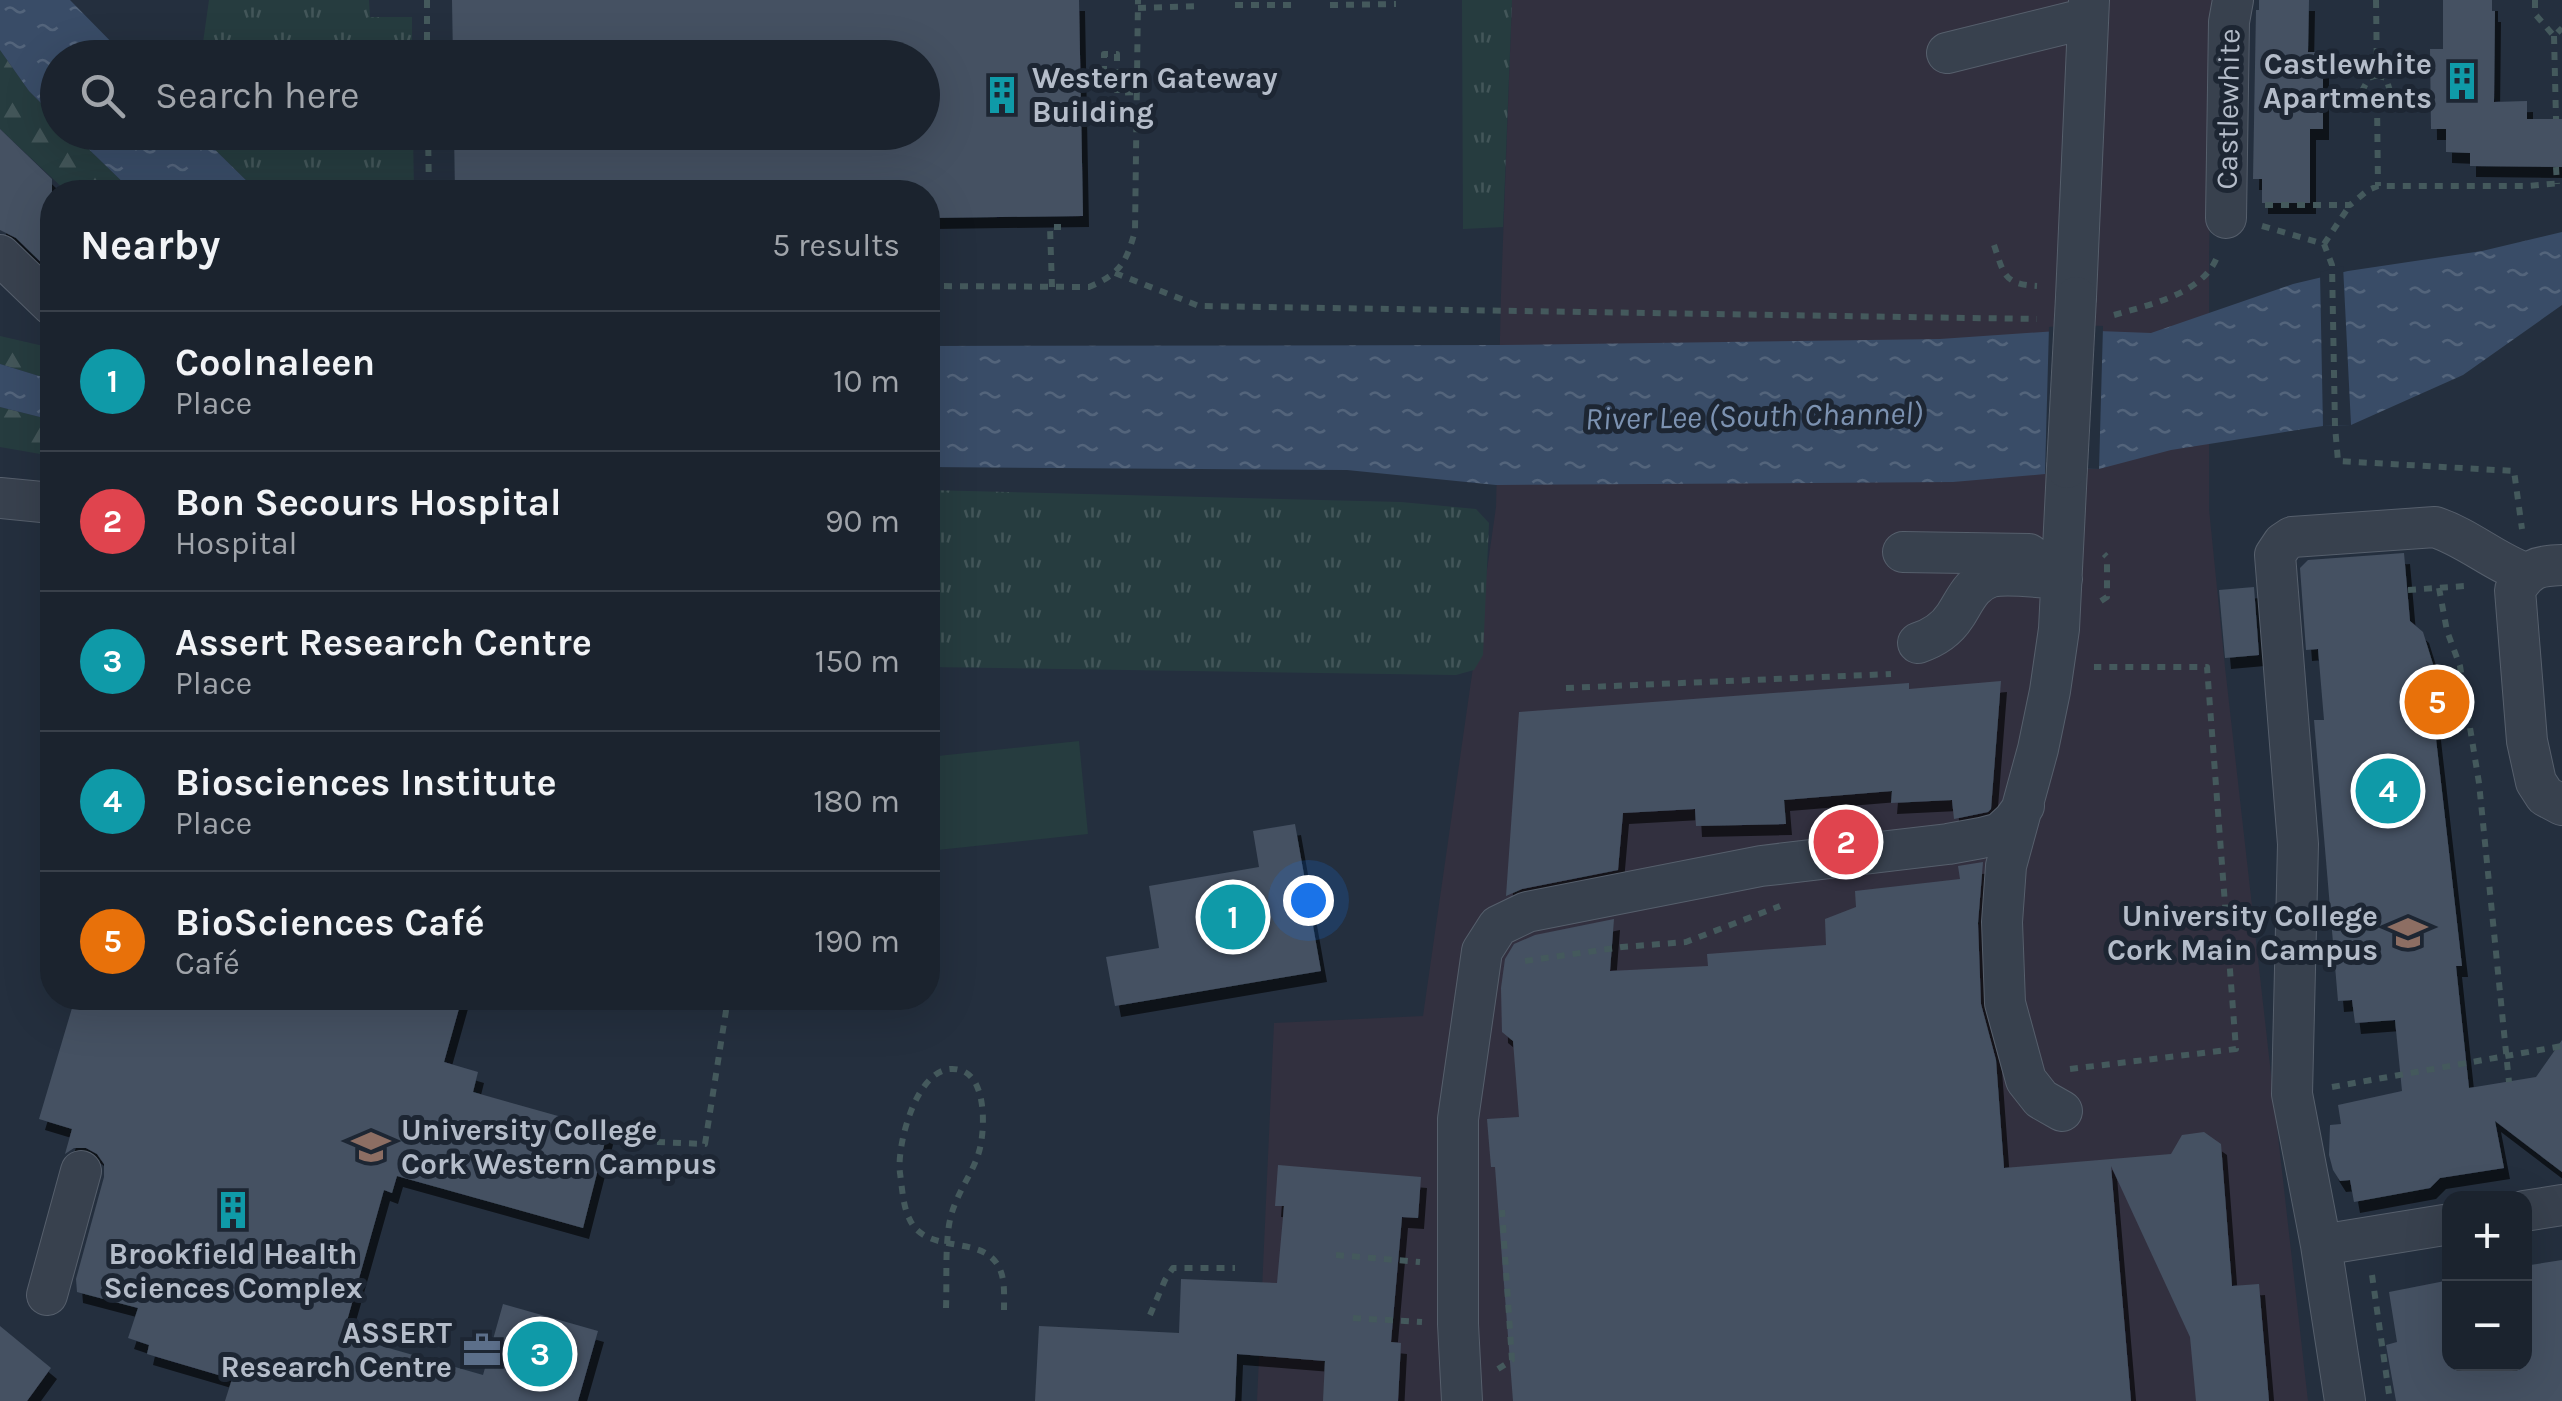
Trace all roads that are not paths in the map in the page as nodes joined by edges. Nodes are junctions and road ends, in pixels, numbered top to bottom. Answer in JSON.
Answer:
{"nodes":[{"id":1,"x":2233,"y":0,"type":"edge"},
{"id":2,"x":2089,"y":9,"type":"edge"},
{"id":3,"x":1947,"y":52,"type":"dead end"},
{"id":4,"x":2243,"y":212,"type":"road end"},
{"id":5,"x":0,"y":255,"type":"edge"},
{"id":6,"x":40,"y":293,"type":"edge"},
{"id":7,"x":0,"y":498,"type":"edge"},
{"id":8,"x":40,"y":502,"type":"edge"},
{"id":9,"x":2537,"y":559,"type":"edge"},
{"id":10,"x":2063,"y":567,"type":"junction"},
{"id":11,"x":1963,"y":599,"type":"junction"},
{"id":12,"x":1913,"y":658,"type":"road end"},
{"id":13,"x":2562,"y":805,"type":"edge"},
{"id":14,"x":2024,"y":806,"type":"junction"},
{"id":15,"x":2062,"y":1112,"type":"dead end"},
{"id":16,"x":81,"y":1171,"type":"dead end"},
{"id":17,"x":2562,"y":1205,"type":"edge"},
{"id":18,"x":2532,"y":1210,"type":"edge"},
{"id":19,"x":2442,"y":1225,"type":"edge"},
{"id":20,"x":2321,"y":1245,"type":"junction"},
{"id":21,"x":47,"y":1294,"type":"dead end"},
{"id":22,"x":1461,"y":1398,"type":"edge"},
{"id":23,"x":2345,"y":1401,"type":"edge"}],
"edges":[{"from":1,"to":4,"type":"street","name":"Castlewhite"},
{"from":2,"to":3,"type":"street"},
{"from":2,"to":10,"type":"street","bridge":true},
{"from":5,"to":6,"type":"street"},
{"from":7,"to":8,"type":"street"},
{"from":9,"to":13,"type":"street"},
{"from":9,"to":20,"type":"street"},
{"from":10,"to":11,"type":"street"},
{"from":10,"to":11,"type":"street"},
{"from":10,"to":14,"type":"street"},
{"from":11,"to":12,"type":"street"},
{"from":14,"to":15,"type":"street"},
{"from":14,"to":22,"type":"street"},
{"from":16,"to":21,"type":"street"},
{"from":17,"to":18,"type":"street"},
{"from":19,"to":20,"type":"street"},
{"from":20,"to":23,"type":"street"}]}
